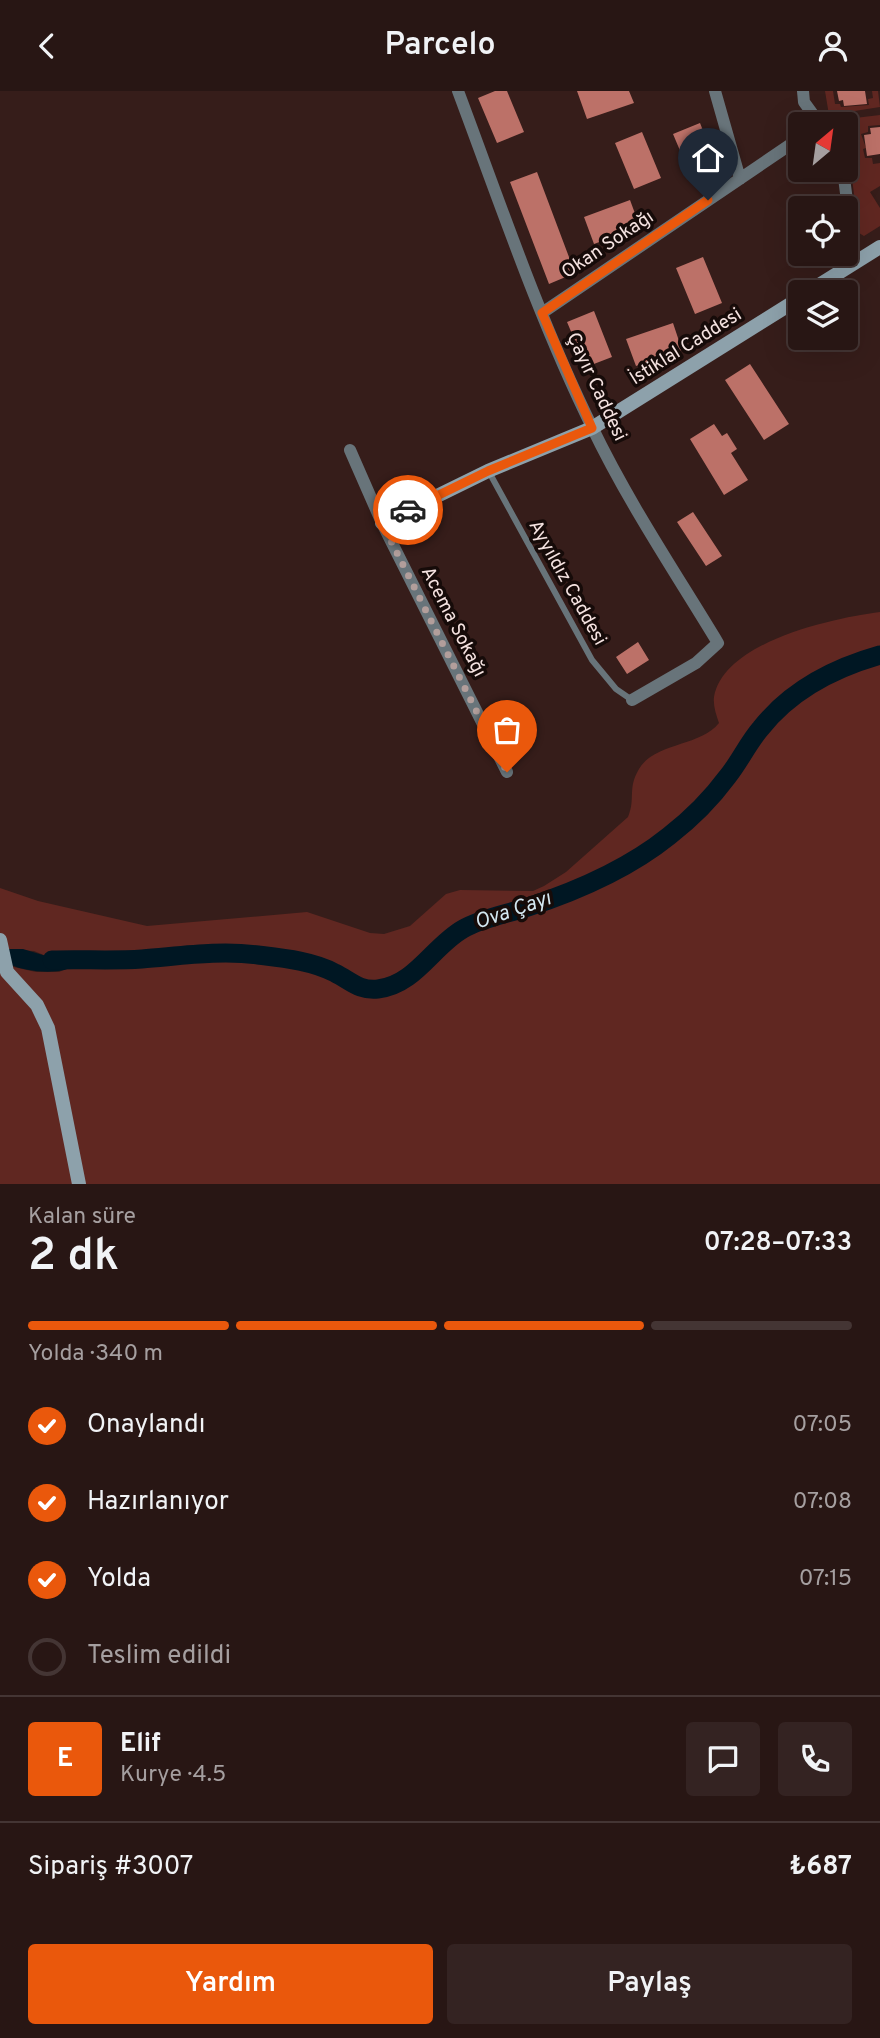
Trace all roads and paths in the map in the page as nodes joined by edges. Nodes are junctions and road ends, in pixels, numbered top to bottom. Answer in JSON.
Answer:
{"nodes":[{"id":1,"x":458,"y":91,"type":"edge"},
{"id":2,"x":715,"y":91,"type":"edge"},
{"id":3,"x":803,"y":91,"type":"edge"},
{"id":4,"x":811,"y":112,"type":"edge"},
{"id":5,"x":788,"y":146,"type":"edge"},
{"id":6,"x":740,"y":179,"type":"junction"},
{"id":7,"x":880,"y":247,"type":"edge"},
{"id":8,"x":858,"y":261,"type":"edge"},
{"id":9,"x":850,"y":266,"type":"edge"},
{"id":10,"x":827,"y":280,"type":"edge"},
{"id":11,"x":788,"y":306,"type":"edge"},
{"id":12,"x":542,"y":313,"type":"junction"},
{"id":13,"x":592,"y":428,"type":"junction"},
{"id":14,"x":350,"y":450,"type":"dead end"},
{"id":15,"x":488,"y":471,"type":"junction"},
{"id":16,"x":382,"y":523,"type":"junction"},
{"id":17,"x":632,"y":700,"type":"joint"},
{"id":18,"x":507,"y":772,"type":"dead end"},
{"id":19,"x":1,"y":941,"type":"edge"},
{"id":20,"x":79,"y":1184,"type":"edge"}],
"edges":[{"from":1,"to":12,"type":"street","name":"Çayır Caddesi"},
{"from":2,"to":6,"type":"street"},
{"from":3,"to":4,"type":"street"},
{"from":5,"to":6,"type":"street","name":"Okan Sokağı"},
{"from":6,"to":12,"type":"street","name":"Okan Sokağı"},
{"from":7,"to":8,"type":"street"},
{"from":9,"to":10,"type":"street"},
{"from":11,"to":13,"type":"street","name":"İstiklal Caddesi"},
{"from":12,"to":13,"type":"street","name":"Çayır Caddesi"},
{"from":13,"to":15,"type":"street","name":"İstiklal Caddesi"},
{"from":13,"to":17,"type":"street","name":"Çayır Caddesi"},
{"from":14,"to":16,"type":"street","name":"Acema Sokağı"},
{"from":15,"to":16,"type":"street","name":"İstiklal Caddesi"},
{"from":15,"to":17,"type":"lane","name":"Ayyıldız Caddesi"},
{"from":16,"to":18,"type":"street","name":"Acema Sokağı"},
{"from":19,"to":20,"type":"street"}]}
